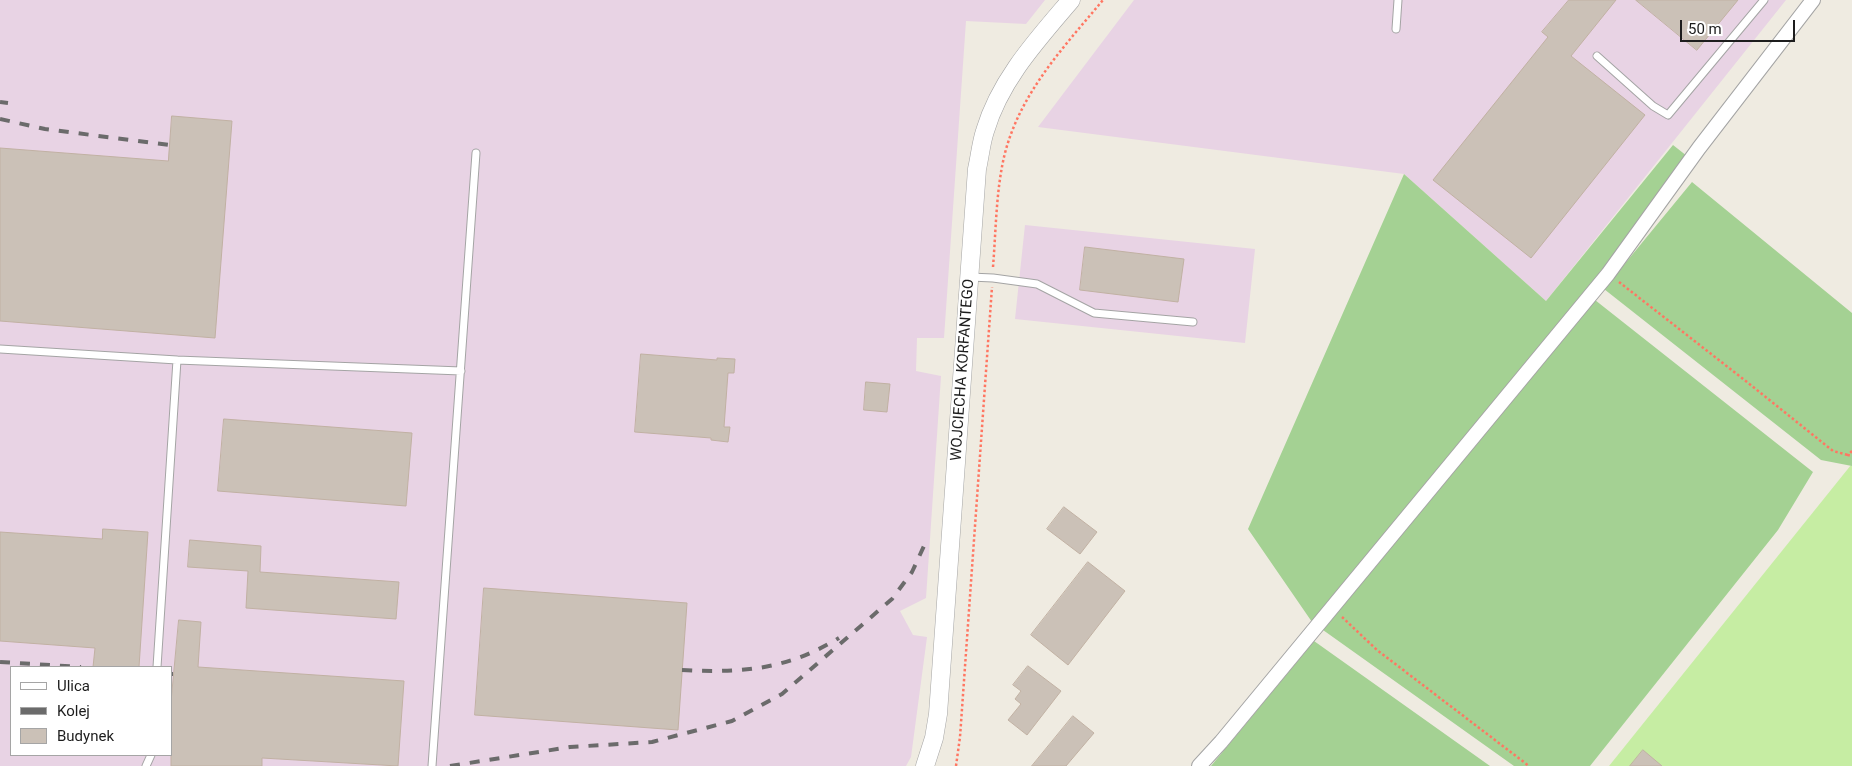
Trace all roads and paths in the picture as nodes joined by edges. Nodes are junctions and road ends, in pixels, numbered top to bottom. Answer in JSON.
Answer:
{"nodes":[{"id":1,"x":1071,"y":0,"type":"edge"},
{"id":2,"x":1103,"y":0,"type":"edge"},
{"id":3,"x":1398,"y":0,"type":"edge"},
{"id":4,"x":1764,"y":0,"type":"edge"},
{"id":5,"x":1813,"y":0,"type":"edge"},
{"id":6,"x":1396,"y":29,"type":"dead end"},
{"id":7,"x":1597,"y":56,"type":"dead end"},
{"id":8,"x":476,"y":153,"type":"dead end"},
{"id":9,"x":1608,"y":274,"type":"junction"},
{"id":10,"x":969,"y":277,"type":"junction"},
{"id":11,"x":992,"y":278,"type":"junction"},
{"id":12,"x":1193,"y":322,"type":"dead end"},
{"id":13,"x":0,"y":349,"type":"edge"},
{"id":14,"x":177,"y":360,"type":"junction"},
{"id":15,"x":461,"y":371,"type":"junction"},
{"id":16,"x":1852,"y":451,"type":"edge"},
{"id":17,"x":1850,"y":456,"type":"edge"},
{"id":18,"x":1332,"y":607,"type":"junction"},
{"id":19,"x":157,"y":666,"type":"edge"},
{"id":20,"x":432,"y":766,"type":"edge"},
{"id":21,"x":925,"y":766,"type":"edge"},
{"id":22,"x":956,"y":766,"type":"edge"},
{"id":23,"x":1199,"y":766,"type":"edge"},
{"id":24,"x":1529,"y":766,"type":"edge"}],
"edges":[{"from":1,"to":10,"type":"street","name":"WOJCIECHA KORFANTEGO"},
{"from":2,"to":11,"type":"path"},
{"from":3,"to":6,"type":"lane"},
{"from":4,"to":7,"type":"lane"},
{"from":5,"to":9,"type":"street"},
{"from":8,"to":15,"type":"lane"},
{"from":9,"to":17,"type":"path"},
{"from":9,"to":18,"type":"street"},
{"from":10,"to":11,"type":"lane"},
{"from":10,"to":21,"type":"street","name":"WOJCIECHA KORFANTEGO"},
{"from":11,"to":12,"type":"lane"},
{"from":11,"to":22,"type":"path"},
{"from":13,"to":14,"type":"lane"},
{"from":14,"to":15,"type":"lane"},
{"from":14,"to":19,"type":"lane"},
{"from":15,"to":20,"type":"lane"},
{"from":16,"to":17,"type":"path"},
{"from":18,"to":23,"type":"street"},
{"from":18,"to":24,"type":"path"}]}
